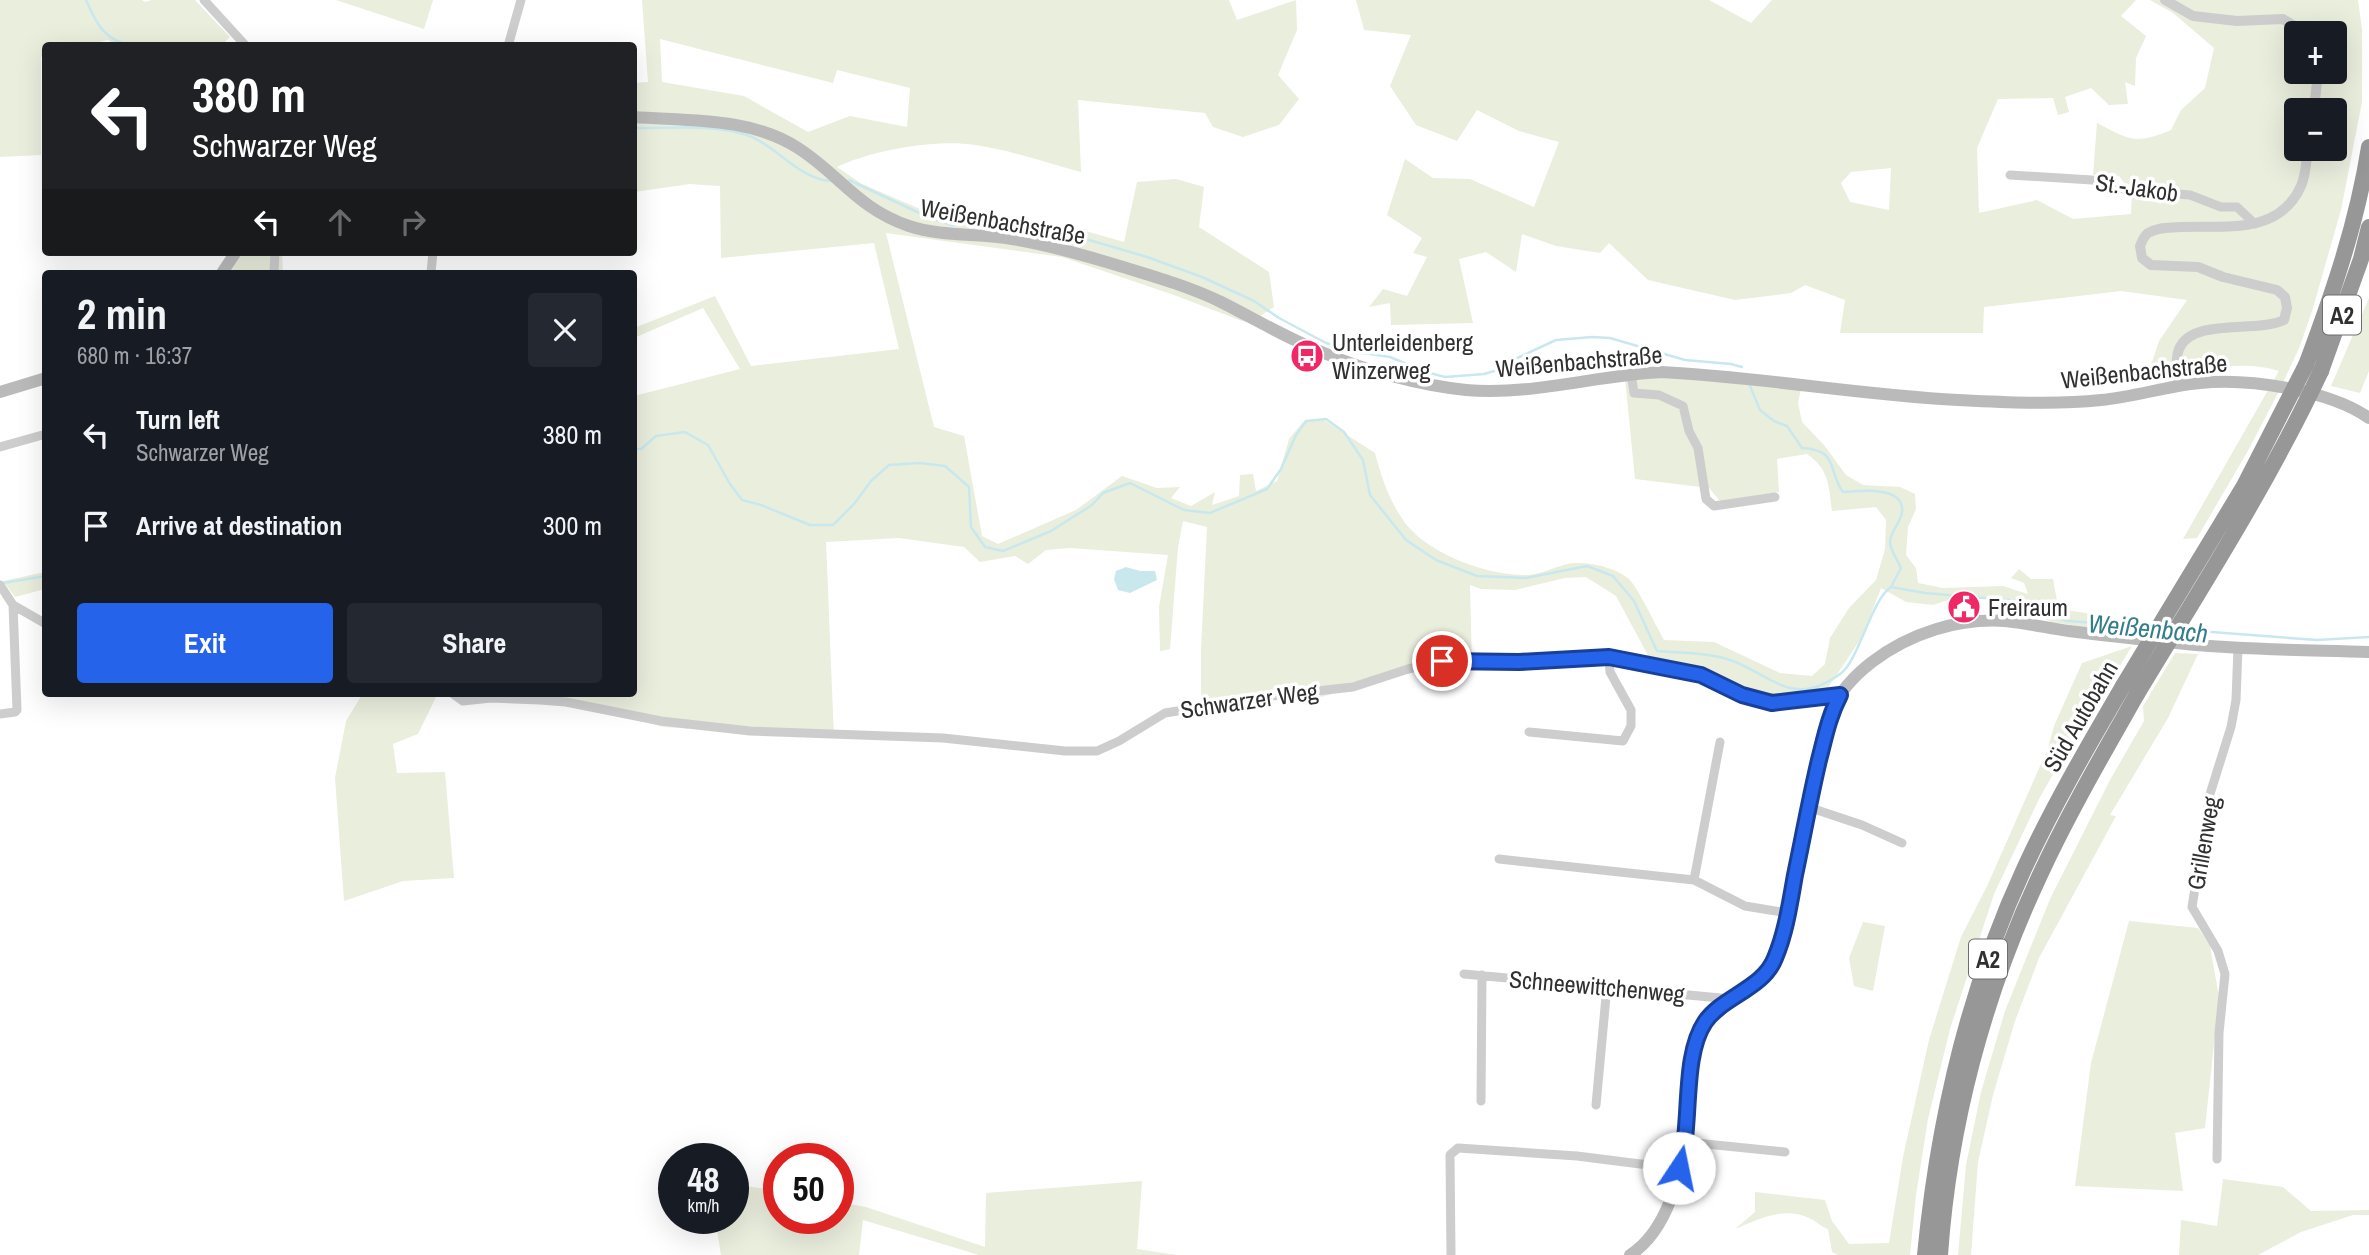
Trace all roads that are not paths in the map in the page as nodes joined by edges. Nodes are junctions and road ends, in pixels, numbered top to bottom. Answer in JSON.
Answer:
{"nodes":[{"id":1,"x":204,"y":0,"type":"edge"},
{"id":2,"x":521,"y":0,"type":"edge"},
{"id":3,"x":2165,"y":0,"type":"edge"},
{"id":4,"x":2286,"y":21,"type":"edge"},
{"id":5,"x":242,"y":42,"type":"edge"},
{"id":6,"x":509,"y":42,"type":"edge"},
{"id":7,"x":637,"y":117,"type":"edge"},
{"id":8,"x":2369,"y":147,"type":"edge"},
{"id":9,"x":2306,"y":161,"type":"edge"},
{"id":10,"x":2010,"y":175,"type":"dead end"},
{"id":11,"x":2255,"y":224,"type":"junction"},
{"id":12,"x":2369,"y":227,"type":"edge"},
{"id":13,"x":2365,"y":252,"type":"edge"},
{"id":14,"x":2313,"y":368,"type":"junction"},
{"id":15,"x":1631,"y":373,"type":"junction"},
{"id":16,"x":42,"y":379,"type":"edge"},
{"id":17,"x":2179,"y":386,"type":"junction"},
{"id":18,"x":1,"y":390,"type":"edge"},
{"id":19,"x":2369,"y":418,"type":"edge"},
{"id":20,"x":42,"y":435,"type":"edge"},
{"id":21,"x":0,"y":447,"type":"edge"},
{"id":22,"x":1775,"y":497,"type":"dead end"},
{"id":23,"x":3,"y":589,"type":"edge"},
{"id":24,"x":13,"y":605,"type":"junction"},
{"id":25,"x":42,"y":622,"type":"edge"},
{"id":26,"x":2238,"y":648,"type":"junction"},
{"id":27,"x":2369,"y":652,"type":"edge"},
{"id":28,"x":1609,"y":657,"type":"junction"},
{"id":29,"x":2130,"y":690,"type":"junction"},
{"id":30,"x":1840,"y":695,"type":"junction"},
{"id":31,"x":458,"y":697,"type":"edge"},
{"id":32,"x":0,"y":714,"type":"edge"},
{"id":33,"x":1529,"y":732,"type":"dead end"},
{"id":34,"x":1720,"y":742,"type":"dead end"},
{"id":35,"x":1808,"y":807,"type":"junction"},
{"id":36,"x":1902,"y":843,"type":"dead end"},
{"id":37,"x":1499,"y":859,"type":"dead end"},
{"id":38,"x":1694,"y":880,"type":"junction"},
{"id":39,"x":1788,"y":913,"type":"junction"},
{"id":40,"x":1464,"y":974,"type":"dead end"},
{"id":41,"x":1482,"y":975,"type":"junction"},
{"id":42,"x":1607,"y":986,"type":"junction"},
{"id":43,"x":1731,"y":999,"type":"junction"},
{"id":44,"x":1481,"y":1101,"type":"dead end"},
{"id":45,"x":1596,"y":1104,"type":"dead end"},
{"id":46,"x":1686,"y":1142,"type":"junction"},
{"id":47,"x":1785,"y":1152,"type":"dead end"},
{"id":48,"x":2217,"y":1158,"type":"dead end"},
{"id":49,"x":1679,"y":1168,"type":"junction"},
{"id":50,"x":1451,"y":1255,"type":"edge"},
{"id":51,"x":1630,"y":1255,"type":"edge"},
{"id":52,"x":1925,"y":1255,"type":"edge"},
{"id":53,"x":1940,"y":1255,"type":"edge"}],
"edges":[{"from":1,"to":5,"type":"street"},
{"from":2,"to":6,"type":"street"},
{"from":3,"to":4,"type":"street"},
{"from":7,"to":15,"type":"main road","name":"Weißenbachstraße"},
{"from":8,"to":14,"type":"highway","name":"Süd Autobahn","number":"A2"},
{"from":9,"to":11,"type":"street"},
{"from":10,"to":11,"type":"street","name":"St.-Jakob"},
{"from":11,"to":17,"type":"street"},
{"from":12,"to":13,"type":"highway","name":"Süd Autobahn","number":"A2"},
{"from":13,"to":14,"type":"highway","name":"Süd Autobahn","number":"A2"},
{"from":14,"to":29,"type":"highway","name":"Süd Autobahn","number":"A2","bridge":true},
{"from":15,"to":17,"type":"main road","name":"Weißenbachstraße"},
{"from":15,"to":22,"type":"street"},
{"from":16,"to":18,"type":"main road"},
{"from":17,"to":19,"type":"main road","name":"Weißenbachstraße"},
{"from":20,"to":21,"type":"street"},
{"from":23,"to":24,"type":"street"},
{"from":24,"to":25,"type":"street"},
{"from":24,"to":32,"type":"street"},
{"from":26,"to":27,"type":"main road"},
{"from":26,"to":30,"type":"main road"},
{"from":26,"to":48,"type":"street","name":"Grillenweg"},
{"from":28,"to":30,"type":"street","name":"Schwarzer Weg"},
{"from":28,"to":31,"type":"street","name":"Schwarzer Weg"},
{"from":28,"to":33,"type":"street"},
{"from":29,"to":52,"type":"highway","name":"Süd Autobahn","number":"A2"},
{"from":29,"to":53,"type":"highway","name":"Süd Autobahn","number":"A2"},
{"from":30,"to":35,"type":"main road"},
{"from":34,"to":38,"type":"street"},
{"from":35,"to":36,"type":"street"},
{"from":35,"to":39,"type":"main road"},
{"from":37,"to":38,"type":"street"},
{"from":38,"to":39,"type":"street"},
{"from":39,"to":43,"type":"main road"},
{"from":40,"to":41,"type":"street","name":"Schneewittchenweg"},
{"from":41,"to":42,"type":"street","name":"Schneewittchenweg"},
{"from":41,"to":44,"type":"street"},
{"from":42,"to":43,"type":"street","name":"Schneewittchenweg"},
{"from":42,"to":45,"type":"street"},
{"from":43,"to":46,"type":"main road"},
{"from":46,"to":47,"type":"street"},
{"from":46,"to":49,"type":"main road"},
{"from":49,"to":50,"type":"street"},
{"from":49,"to":51,"type":"main road"}]}
